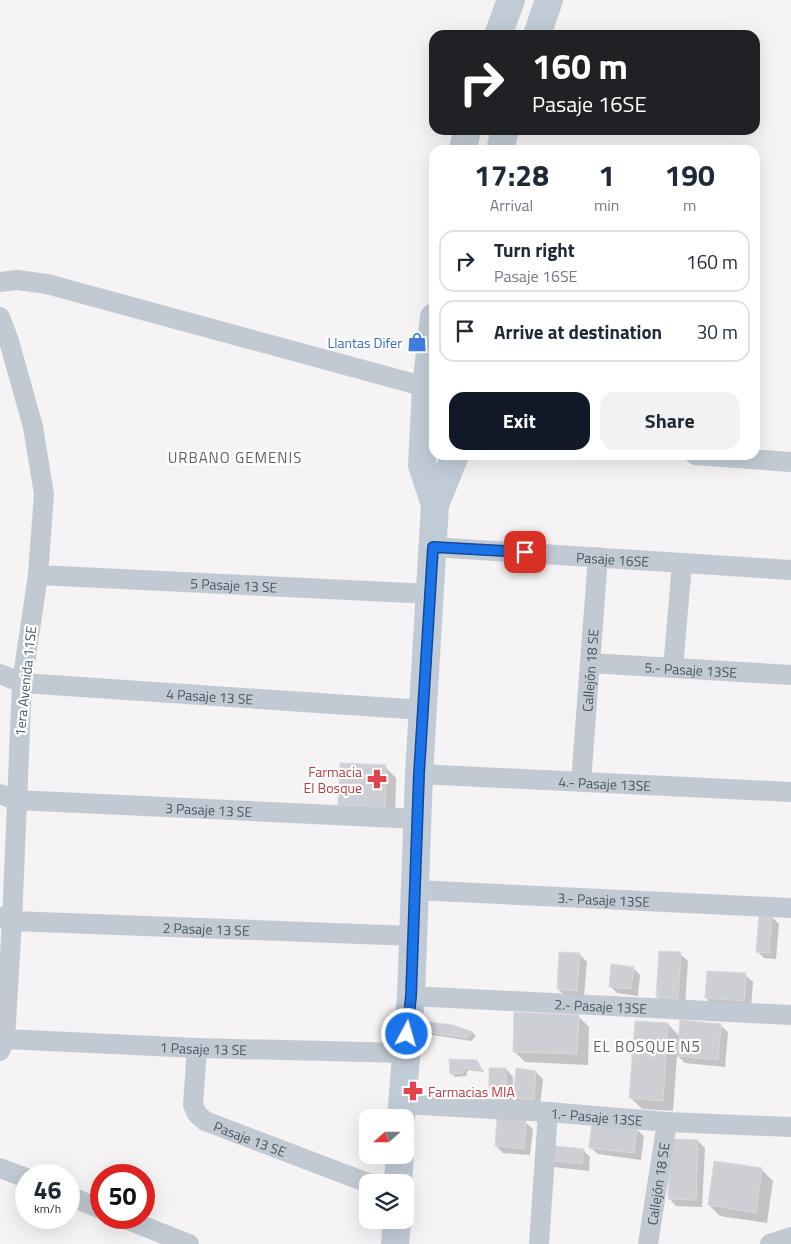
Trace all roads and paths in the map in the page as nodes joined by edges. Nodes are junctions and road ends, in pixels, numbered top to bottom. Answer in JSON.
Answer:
{"nodes":[{"id":1,"x":511,"y":0,"type":"edge"},
{"id":2,"x":549,"y":0,"type":"edge"},
{"id":3,"x":500,"y":30,"type":"edge"},
{"id":4,"x":539,"y":30,"type":"edge"},
{"id":5,"x":0,"y":282,"type":"edge"},
{"id":6,"x":0,"y":317,"type":"edge"},
{"id":7,"x":429,"y":361,"type":"edge"},
{"id":8,"x":426,"y":387,"type":"junction"},
{"id":9,"x":453,"y":460,"type":"edge"},
{"id":10,"x":760,"y":460,"type":"edge"},
{"id":11,"x":791,"y":462,"type":"edge"},
{"id":12,"x":435,"y":504,"type":"junction"},
{"id":13,"x":433,"y":547,"type":"junction"},
{"id":14,"x":598,"y":557,"type":"junction"},
{"id":15,"x":682,"y":564,"type":"junction"},
{"id":16,"x":791,"y":570,"type":"edge"},
{"id":17,"x":38,"y":575,"type":"junction"},
{"id":18,"x":431,"y":594,"type":"junction"},
{"id":19,"x":590,"y":663,"type":"junction"},
{"id":20,"x":673,"y":668,"type":"junction"},
{"id":21,"x":0,"y":674,"type":"edge"},
{"id":22,"x":791,"y":675,"type":"edge"},
{"id":23,"x":22,"y":683,"type":"junction"},
{"id":24,"x":423,"y":710,"type":"junction"},
{"id":25,"x":419,"y":774,"type":"junction"},
{"id":26,"x":580,"y":782,"type":"junction"},
{"id":27,"x":791,"y":792,"type":"edge"},
{"id":28,"x":8,"y":797,"type":"edge"},
{"id":29,"x":418,"y":819,"type":"junction"},
{"id":30,"x":415,"y":890,"type":"junction"},
{"id":31,"x":791,"y":908,"type":"edge"},
{"id":32,"x":6,"y":919,"type":"edge"},
{"id":33,"x":413,"y":936,"type":"junction"},
{"id":34,"x":411,"y":996,"type":"junction"},
{"id":35,"x":791,"y":1015,"type":"edge"},
{"id":36,"x":2,"y":1042,"type":"edge"},
{"id":37,"x":198,"y":1048,"type":"junction"},
{"id":38,"x":406,"y":1053,"type":"junction"},
{"id":39,"x":402,"y":1109,"type":"edge"},
{"id":40,"x":414,"y":1111,"type":"edge"},
{"id":41,"x":548,"y":1112,"type":"junction"},
{"id":42,"x":667,"y":1122,"type":"junction"},
{"id":43,"x":791,"y":1126,"type":"edge"},
{"id":44,"x":0,"y":1168,"type":"edge"},
{"id":45,"x":15,"y":1174,"type":"edge"},
{"id":46,"x":359,"y":1180,"type":"edge"},
{"id":47,"x":151,"y":1229,"type":"edge"},
{"id":48,"x":396,"y":1229,"type":"edge"},
{"id":49,"x":791,"y":1236,"type":"edge"},
{"id":50,"x":189,"y":1244,"type":"edge"},
{"id":51,"x":395,"y":1244,"type":"edge"},
{"id":52,"x":539,"y":1244,"type":"edge"},
{"id":53,"x":648,"y":1244,"type":"edge"},
{"id":54,"x":770,"y":1244,"type":"edge"},
{"id":55,"x":790,"y":1244,"type":"edge"}],
"edges":[{"from":1,"to":3,"type":"main road"},
{"from":2,"to":4,"type":"main road"},
{"from":5,"to":8,"type":"street"},
{"from":6,"to":17,"type":"street","name":"1era Avenida 11SE"},
{"from":7,"to":8,"type":"main road"},
{"from":8,"to":12,"type":"main road"},
{"from":9,"to":12,"type":"main road"},
{"from":10,"to":11,"type":"street"},
{"from":12,"to":13,"type":"main road"},
{"from":13,"to":14,"type":"street","name":"Pasaje 16SE"},
{"from":13,"to":18,"type":"main road"},
{"from":14,"to":15,"type":"street","name":"Pasaje 16SE"},
{"from":14,"to":19,"type":"street","name":"Callejón 18 SE"},
{"from":15,"to":16,"type":"street","name":"Pasaje 16SE"},
{"from":15,"to":20,"type":"street"},
{"from":17,"to":18,"type":"street","name":"5 Pasaje 13 SE"},
{"from":17,"to":23,"type":"street","name":"1era Avenida 11SE"},
{"from":18,"to":24,"type":"main road"},
{"from":19,"to":20,"type":"street","name":"5.- Pasaje 13SE"},
{"from":19,"to":26,"type":"street","name":"Callejón 18 SE"},
{"from":20,"to":22,"type":"street","name":"5.- Pasaje 13SE"},
{"from":21,"to":23,"type":"street","name":"4 Pasaje 13 SE"},
{"from":23,"to":24,"type":"street","name":"4 Pasaje 13 SE"},
{"from":23,"to":28,"type":"street","name":"1era Avenida 11SE"},
{"from":24,"to":25,"type":"main road"},
{"from":25,"to":26,"type":"street","name":"4.- Pasaje 13SE"},
{"from":25,"to":29,"type":"main road"},
{"from":26,"to":27,"type":"street","name":"4.- Pasaje 13SE"},
{"from":28,"to":29,"type":"street","name":"3 Pasaje 13 SE"},
{"from":28,"to":32,"type":"street","name":"1era Avenida 11SE"},
{"from":29,"to":30,"type":"main road"},
{"from":30,"to":31,"type":"street","name":"3.- Pasaje 13SE"},
{"from":30,"to":33,"type":"main road"},
{"from":32,"to":33,"type":"street","name":"2 Pasaje 13 SE"},
{"from":32,"to":36,"type":"street","name":"1era Avenida 11SE"},
{"from":33,"to":34,"type":"main road"},
{"from":34,"to":35,"type":"street","name":"2.- Pasaje 13SE"},
{"from":34,"to":38,"type":"main road"},
{"from":36,"to":37,"type":"street","name":"1 Pasaje 13 SE"},
{"from":37,"to":38,"type":"street","name":"1 Pasaje 13 SE"},
{"from":37,"to":46,"type":"street","name":"Pasaje 13 SE"},
{"from":38,"to":39,"type":"main road"},
{"from":40,"to":41,"type":"street","name":"1.- Pasaje 13SE"},
{"from":41,"to":42,"type":"street","name":"1.- Pasaje 13SE"},
{"from":41,"to":52,"type":"street"},
{"from":42,"to":43,"type":"street","name":"1.- Pasaje 13SE"},
{"from":42,"to":53,"type":"street","name":"Callejón 18 SE"},
{"from":44,"to":45,"type":"street"},
{"from":47,"to":50,"type":"street"},
{"from":48,"to":51,"type":"main road"},
{"from":49,"to":54,"type":"street"},
{"from":49,"to":55,"type":"street"}]}
